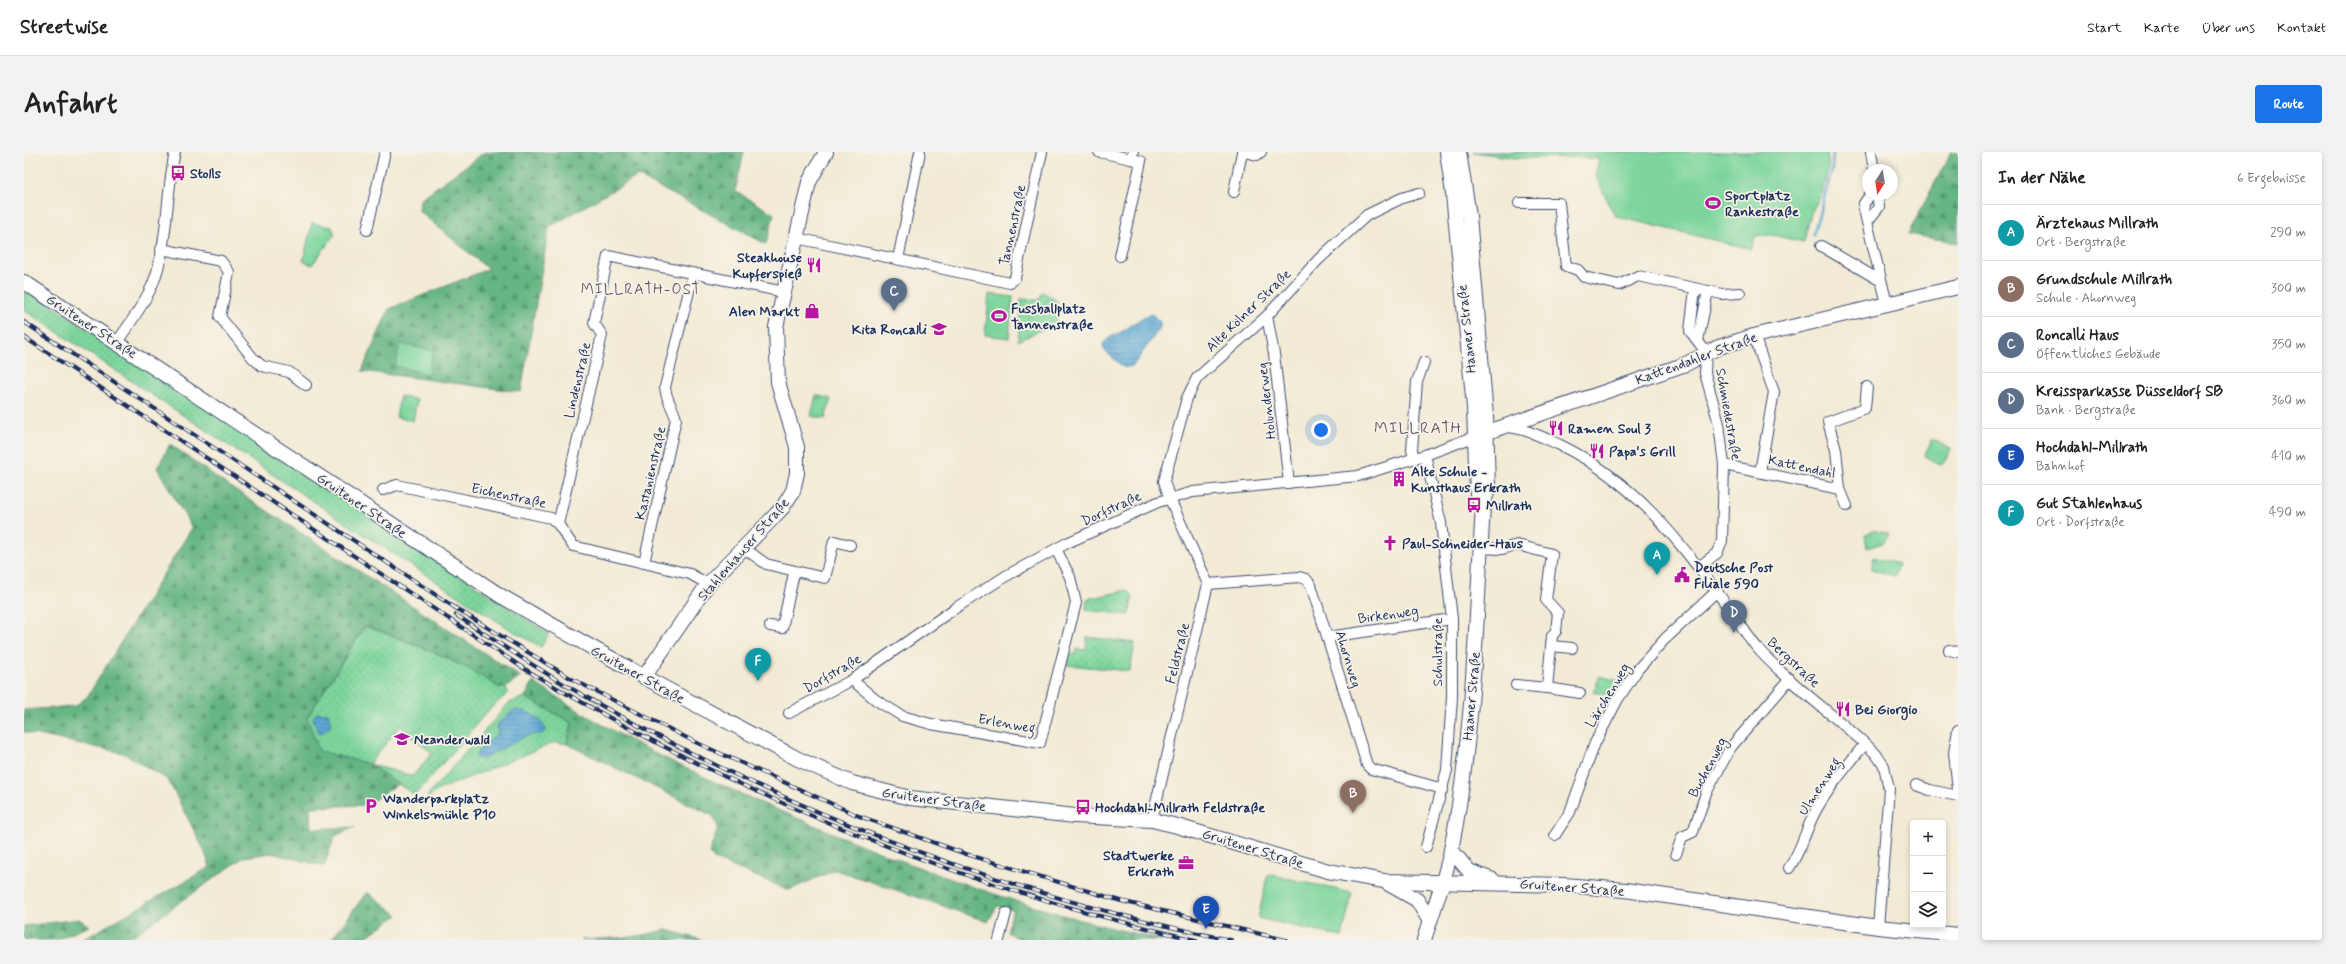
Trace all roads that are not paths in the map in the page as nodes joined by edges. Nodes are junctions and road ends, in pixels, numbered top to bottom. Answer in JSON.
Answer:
{"nodes":[{"id":1,"x":175,"y":152,"type":"edge"},
{"id":2,"x":385,"y":152,"type":"edge"},
{"id":3,"x":826,"y":152,"type":"edge"},
{"id":4,"x":920,"y":152,"type":"edge"},
{"id":5,"x":1042,"y":152,"type":"edge"},
{"id":6,"x":1099,"y":152,"type":"edge"},
{"id":7,"x":1243,"y":152,"type":"edge"},
{"id":8,"x":1261,"y":152,"type":"edge"},
{"id":9,"x":1446,"y":152,"type":"edge"},
{"id":10,"x":1459,"y":152,"type":"edge"},
{"id":11,"x":1871,"y":152,"type":"edge"},
{"id":12,"x":1132,"y":156,"type":"edge"},
{"id":13,"x":1873,"y":164,"type":"edge"},
{"id":14,"x":1234,"y":192,"type":"dead end"},
{"id":15,"x":1419,"y":193,"type":"dead end"},
{"id":16,"x":1878,"y":200,"type":"edge"},
{"id":17,"x":1519,"y":203,"type":"dead end"},
{"id":18,"x":367,"y":230,"type":"dead end"},
{"id":19,"x":796,"y":238,"type":"junction"},
{"id":20,"x":1821,"y":246,"type":"dead end"},
{"id":21,"x":161,"y":249,"type":"junction"},
{"id":22,"x":1120,"y":256,"type":"dead end"},
{"id":23,"x":898,"y":259,"type":"junction"},
{"id":24,"x":693,"y":275,"type":"junction"},
{"id":25,"x":1881,"y":281,"type":"junction"},
{"id":26,"x":24,"y":282,"type":"edge"},
{"id":27,"x":1958,"y":287,"type":"edge"},
{"id":28,"x":1695,"y":289,"type":"junction"},
{"id":29,"x":1708,"y":291,"type":"junction"},
{"id":30,"x":784,"y":292,"type":"junction"},
{"id":31,"x":1740,"y":293,"type":"dead end"},
{"id":32,"x":1887,"y":304,"type":"junction"},
{"id":33,"x":1267,"y":316,"type":"junction"},
{"id":34,"x":1754,"y":336,"type":"junction"},
{"id":35,"x":117,"y":342,"type":"junction"},
{"id":36,"x":1702,"y":346,"type":"junction"},
{"id":37,"x":1424,"y":362,"type":"dead end"},
{"id":38,"x":306,"y":384,"type":"dead end"},
{"id":39,"x":1867,"y":387,"type":"dead end"},
{"id":40,"x":1530,"y":416,"type":"junction"},
{"id":41,"x":1498,"y":427,"type":"junction"},
{"id":42,"x":1479,"y":435,"type":"junction"},
{"id":43,"x":1537,"y":435,"type":"junction"},
{"id":44,"x":1425,"y":456,"type":"junction"},
{"id":45,"x":1414,"y":459,"type":"junction"},
{"id":46,"x":1724,"y":465,"type":"junction"},
{"id":47,"x":1760,"y":472,"type":"junction"},
{"id":48,"x":1289,"y":483,"type":"junction"},
{"id":49,"x":1840,"y":489,"type":"junction"},
{"id":50,"x":383,"y":490,"type":"dead end"},
{"id":51,"x":1169,"y":498,"type":"junction"},
{"id":52,"x":1847,"y":506,"type":"dead end"},
{"id":53,"x":558,"y":524,"type":"junction"},
{"id":54,"x":850,"y":545,"type":"dead end"},
{"id":55,"x":744,"y":548,"type":"junction"},
{"id":56,"x":1480,"y":548,"type":"junction"},
{"id":57,"x":1056,"y":549,"type":"junction"},
{"id":58,"x":644,"y":563,"type":"junction"},
{"id":59,"x":1700,"y":567,"type":"junction"},
{"id":60,"x":794,"y":573,"type":"junction"},
{"id":61,"x":708,"y":584,"type":"junction"},
{"id":62,"x":1208,"y":584,"type":"junction"},
{"id":63,"x":1717,"y":591,"type":"junction"},
{"id":64,"x":1452,"y":619,"type":"junction"},
{"id":65,"x":770,"y":626,"type":"dead end"},
{"id":66,"x":1328,"y":637,"type":"junction"},
{"id":67,"x":1551,"y":646,"type":"junction"},
{"id":68,"x":1572,"y":648,"type":"dead end"},
{"id":69,"x":644,"y":677,"type":"junction"},
{"id":70,"x":1790,"y":679,"type":"junction"},
{"id":71,"x":852,"y":680,"type":"junction"},
{"id":72,"x":1516,"y":684,"type":"dead end"},
{"id":73,"x":1547,"y":688,"type":"junction"},
{"id":74,"x":1580,"y":693,"type":"dead end"},
{"id":75,"x":789,"y":713,"type":"dead end"},
{"id":76,"x":1958,"y":730,"type":"edge"},
{"id":77,"x":1865,"y":744,"type":"junction"},
{"id":78,"x":1916,"y":785,"type":"dead end"},
{"id":79,"x":1443,"y":789,"type":"junction"},
{"id":80,"x":1958,"y":790,"type":"edge"},
{"id":81,"x":1958,"y":796,"type":"edge"},
{"id":82,"x":1152,"y":820,"type":"junction"},
{"id":83,"x":1555,"y":836,"type":"dead end"},
{"id":84,"x":1426,"y":847,"type":"dead end"},
{"id":85,"x":1451,"y":850,"type":"junction"},
{"id":86,"x":1676,"y":854,"type":"dead end"},
{"id":87,"x":1790,"y":868,"type":"dead end"},
{"id":88,"x":1384,"y":881,"type":"junction"},
{"id":89,"x":1499,"y":883,"type":"junction"},
{"id":90,"x":1441,"y":884,"type":"junction"},
{"id":91,"x":1006,"y":913,"type":"dead end"},
{"id":92,"x":1430,"y":921,"type":"junction"},
{"id":93,"x":1878,"y":927,"type":"junction"},
{"id":94,"x":1958,"y":935,"type":"edge"},
{"id":95,"x":999,"y":940,"type":"edge"},
{"id":96,"x":1424,"y":940,"type":"edge"}],
"edges":[{"from":1,"to":21,"type":"street"},
{"from":2,"to":18,"type":"street"},
{"from":3,"to":19,"type":"main road","name":"Stahlenhauser Straße"},
{"from":4,"to":23,"type":"street"},
{"from":5,"to":23,"type":"street","name":"Tannenstraße"},
{"from":6,"to":12,"type":"street"},
{"from":7,"to":8,"type":"street"},
{"from":7,"to":14,"type":"street"},
{"from":9,"to":42,"type":"main road","name":"Haaner Straße"},
{"from":10,"to":42,"type":"main road","name":"Haaner Straße"},
{"from":11,"to":13,"type":"street"},
{"from":12,"to":22,"type":"street"},
{"from":15,"to":33,"type":"street","name":"Alte Kölner Straße"},
{"from":16,"to":25,"type":"street"},
{"from":17,"to":28,"type":"street"},
{"from":19,"to":23,"type":"street","name":"Tannenstraße"},
{"from":19,"to":30,"type":"main road","name":"Stahlenhauser Straße"},
{"from":20,"to":25,"type":"street"},
{"from":21,"to":35,"type":"street"},
{"from":21,"to":38,"type":"street"},
{"from":24,"to":30,"type":"street","name":"Lindenstraße"},
{"from":24,"to":53,"type":"street","name":"Lindenstraße"},
{"from":24,"to":58,"type":"street","name":"Kastanienstraße"},
{"from":25,"to":32,"type":"street"},
{"from":26,"to":35,"type":"main road","name":"Gruitener Straße"},
{"from":27,"to":32,"type":"main road","name":"Kattendahler Straße"},
{"from":28,"to":29,"type":"street"},
{"from":28,"to":36,"type":"street"},
{"from":29,"to":31,"type":"street"},
{"from":29,"to":36,"type":"street","name":"Schmiedestraße"},
{"from":30,"to":55,"type":"main road","name":"Stahlenhauser Straße"},
{"from":32,"to":34,"type":"main road","name":"Kattendahler Straße"},
{"from":33,"to":48,"type":"street","name":"Holunderweg"},
{"from":33,"to":51,"type":"street","name":"Alte Kölner Straße"},
{"from":34,"to":36,"type":"main road","name":"Kattendahler Straße"},
{"from":34,"to":47,"type":"street"},
{"from":35,"to":69,"type":"main road","name":"Gruitener Straße"},
{"from":36,"to":40,"type":"main road","name":"Kattendahler Straße"},
{"from":36,"to":46,"type":"street","name":"Schmiedestraße"},
{"from":37,"to":45,"type":"street"},
{"from":39,"to":49,"type":"street","name":"Kattendahl"},
{"from":40,"to":41,"type":"main road","name":"Kattendahler Straße"},
{"from":40,"to":43,"type":"street"},
{"from":41,"to":42,"type":"main road","name":"Kattendahler Straße"},
{"from":41,"to":43,"type":"street","name":"Bergstraße"},
{"from":42,"to":44,"type":"street","name":"Dorfstraße"},
{"from":42,"to":56,"type":"main road","name":"Haaner Straße"},
{"from":43,"to":59,"type":"street","name":"Bergstraße"},
{"from":44,"to":45,"type":"street","name":"Dorfstraße"},
{"from":44,"to":64,"type":"street","name":"Schulstraße"},
{"from":45,"to":48,"type":"street","name":"Dorfstraße"},
{"from":46,"to":47,"type":"street","name":"Kattendahl"},
{"from":46,"to":59,"type":"street","name":"Schmiedestraße"},
{"from":47,"to":49,"type":"street","name":"Kattendahl"},
{"from":48,"to":51,"type":"street","name":"Dorfstraße"},
{"from":49,"to":52,"type":"street"},
{"from":50,"to":53,"type":"street","name":"Eichenstraße"},
{"from":51,"to":57,"type":"street","name":"Dorfstraße"},
{"from":51,"to":62,"type":"street"},
{"from":53,"to":58,"type":"street","name":"Eichenstraße"},
{"from":54,"to":60,"type":"street"},
{"from":55,"to":60,"type":"street"},
{"from":55,"to":61,"type":"main road","name":"Stahlenhauser Straße"},
{"from":56,"to":67,"type":"street"},
{"from":56,"to":85,"type":"main road","name":"Haaner Straße"},
{"from":57,"to":71,"type":"street","name":"Dorfstraße"},
{"from":57,"to":71,"type":"street","name":"Erlenweg"},
{"from":58,"to":61,"type":"street","name":"Eichenstraße"},
{"from":59,"to":63,"type":"street","name":"Bergstraße"},
{"from":60,"to":65,"type":"street"},
{"from":61,"to":69,"type":"main road","name":"Stahlenhauser Straße"},
{"from":62,"to":66,"type":"street","name":"Ahornweg"},
{"from":62,"to":82,"type":"street","name":"Feldstraße"},
{"from":63,"to":70,"type":"street","name":"Bergstraße"},
{"from":63,"to":83,"type":"street","name":"Lärchenweg"},
{"from":64,"to":66,"type":"street","name":"Birkenweg"},
{"from":64,"to":79,"type":"street","name":"Schulstraße"},
{"from":66,"to":79,"type":"street","name":"Ahornweg"},
{"from":67,"to":68,"type":"street"},
{"from":67,"to":73,"type":"street"},
{"from":69,"to":82,"type":"main road","name":"Gruitener Straße"},
{"from":70,"to":77,"type":"street","name":"Bergstraße"},
{"from":70,"to":86,"type":"street","name":"Buchenweg"},
{"from":71,"to":75,"type":"street","name":"Dorfstraße"},
{"from":72,"to":73,"type":"street"},
{"from":73,"to":74,"type":"street"},
{"from":76,"to":80,"type":"street"},
{"from":77,"to":87,"type":"street","name":"Ulmenweg"},
{"from":77,"to":93,"type":"street","name":"Bergstraße"},
{"from":78,"to":81,"type":"street"},
{"from":79,"to":84,"type":"street","name":"Schulstraße"},
{"from":82,"to":88,"type":"main road","name":"Gruitener Straße"},
{"from":85,"to":89,"type":"main road"},
{"from":85,"to":90,"type":"main road","name":"Haaner Straße"},
{"from":88,"to":90,"type":"main road","name":"Gruitener Straße"},
{"from":88,"to":92,"type":"main road"},
{"from":89,"to":90,"type":"main road","name":"Gruitener Straße"},
{"from":89,"to":93,"type":"main road","name":"Gruitener Straße"},
{"from":90,"to":92,"type":"main road","name":"Haaner Straße"},
{"from":91,"to":95,"type":"street"},
{"from":92,"to":96,"type":"main road","name":"Haaner Straße"},
{"from":93,"to":94,"type":"main road","name":"Gruitener Straße"}]}
